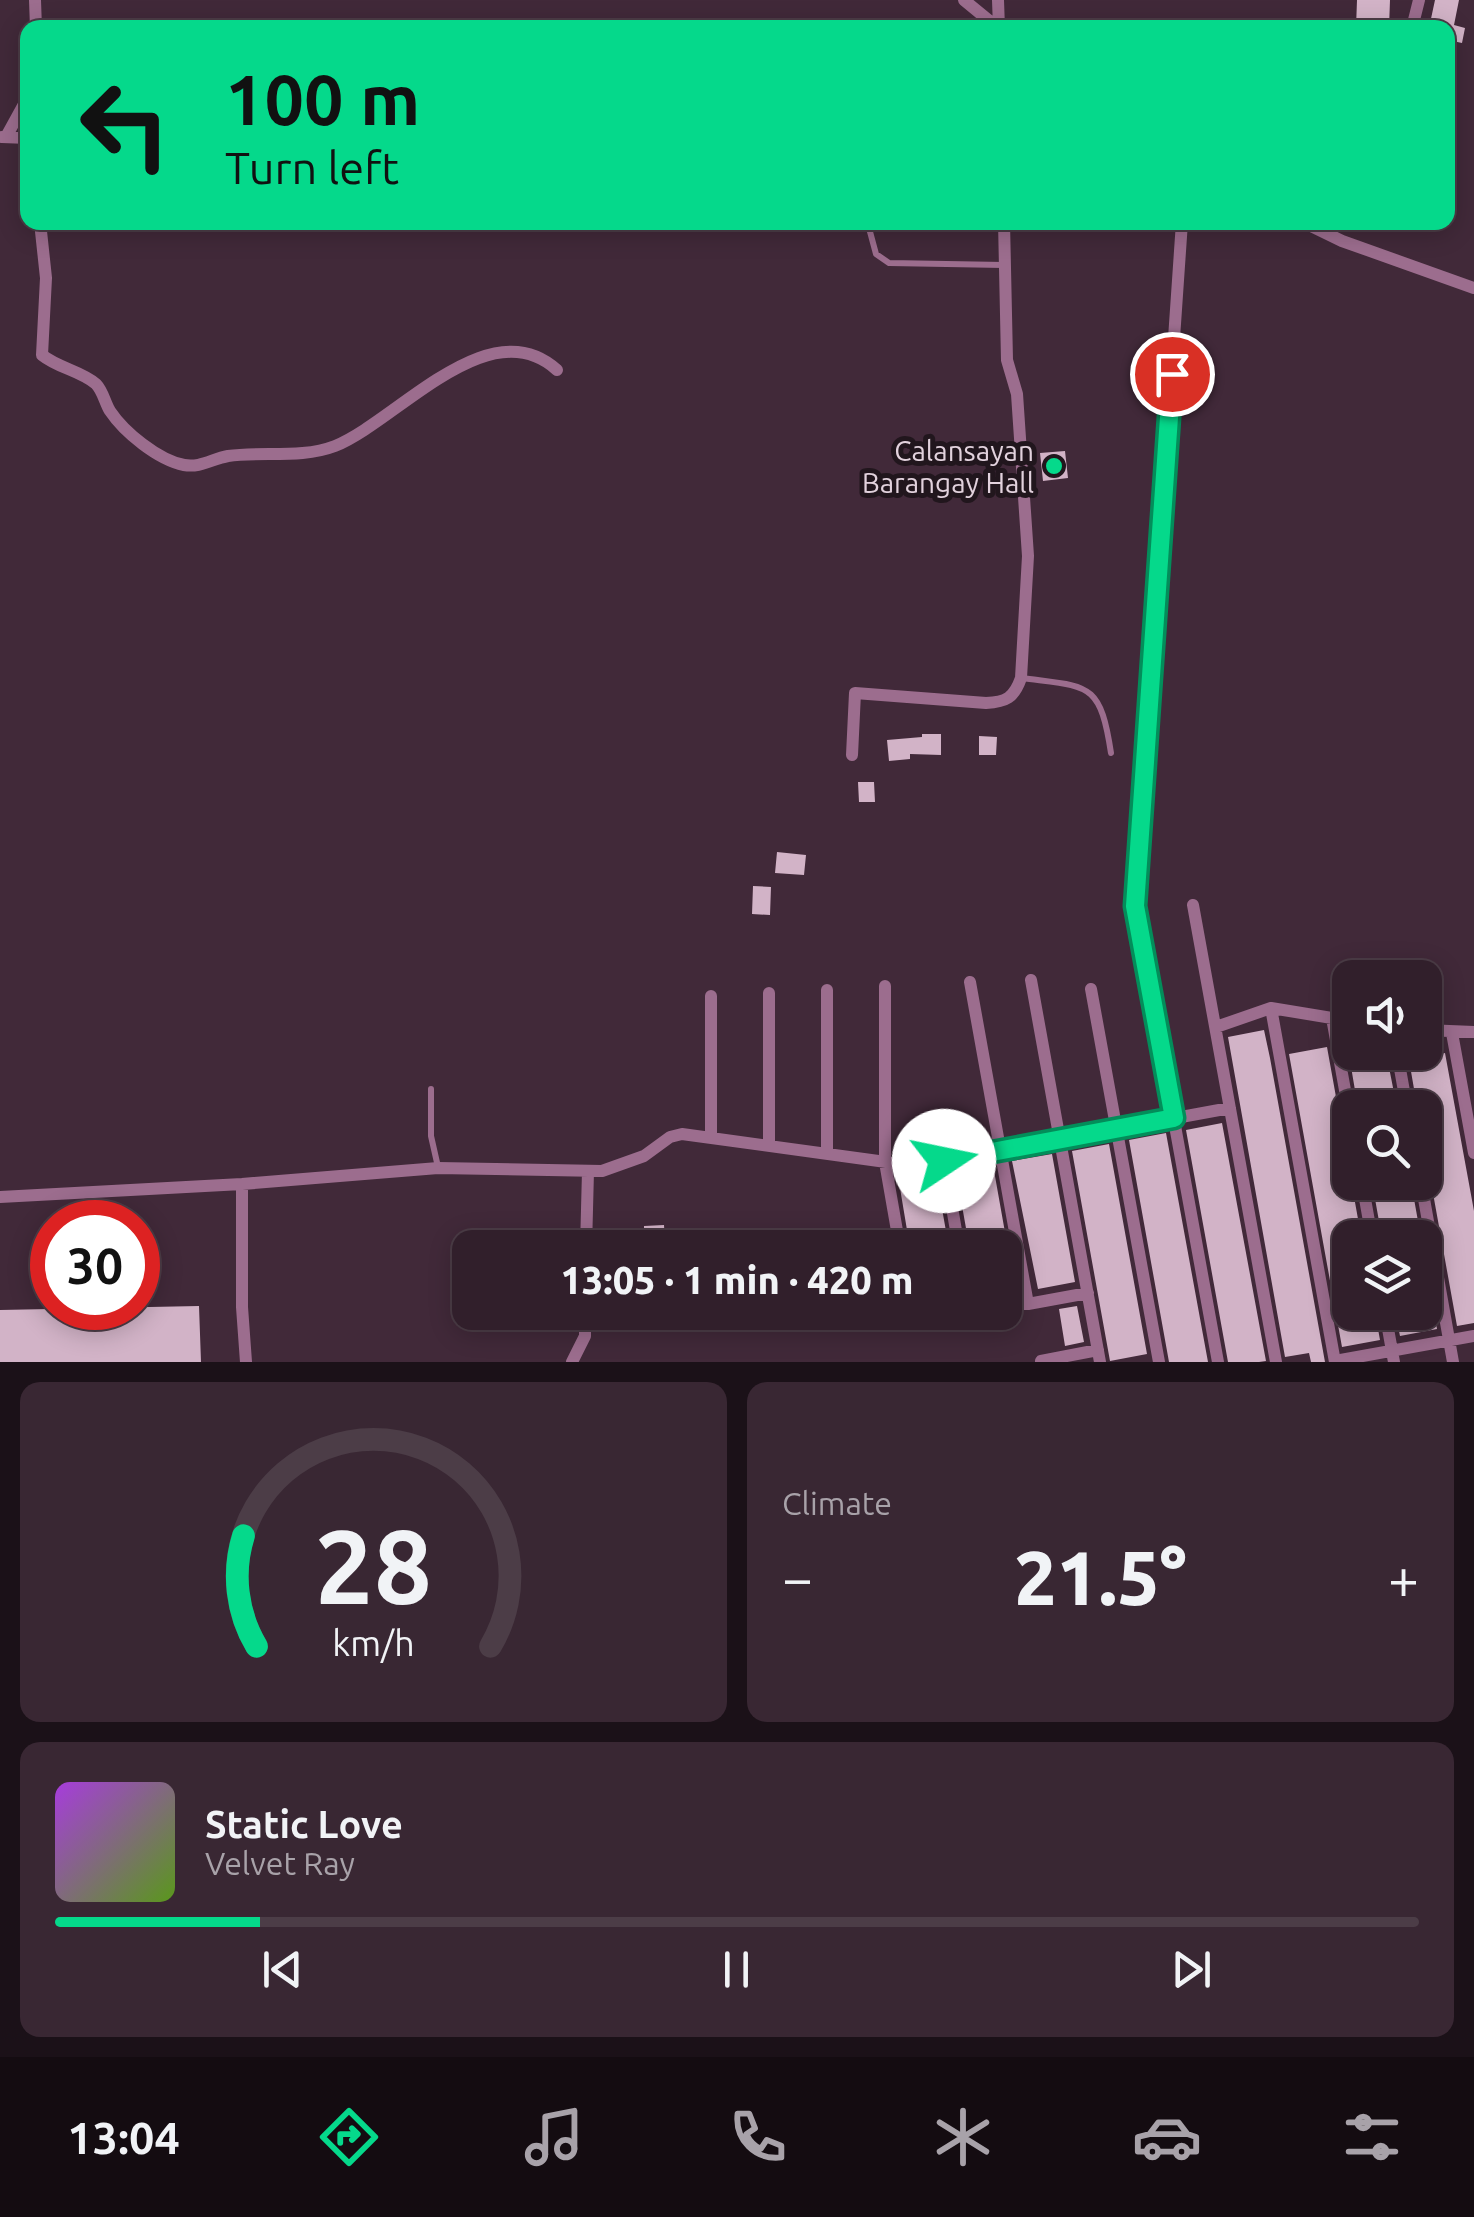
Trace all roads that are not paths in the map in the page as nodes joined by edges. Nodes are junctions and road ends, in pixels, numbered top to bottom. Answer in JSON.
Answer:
{"nodes":[{"id":1,"x":964,"y":0,"type":"edge"},
{"id":2,"x":989,"y":20,"type":"edge"},
{"id":3,"x":20,"y":110,"type":"edge"},
{"id":4,"x":3,"y":137,"type":"edge"},
{"id":5,"x":41,"y":230,"type":"edge"},
{"id":6,"x":870,"y":230,"type":"edge"},
{"id":7,"x":1004,"y":230,"type":"edge"},
{"id":8,"x":1181,"y":230,"type":"edge"},
{"id":9,"x":1318,"y":230,"type":"edge"},
{"id":10,"x":1004,"y":266,"type":"junction"},
{"id":11,"x":1474,"y":288,"type":"edge"},
{"id":12,"x":557,"y":370,"type":"dead end"},
{"id":13,"x":1021,"y":678,"type":"junction"},
{"id":14,"x":1111,"y":753,"type":"dead end"},
{"id":15,"x":852,"y":755,"type":"dead end"},
{"id":16,"x":1194,"y":904,"type":"dead end"},
{"id":17,"x":1031,"y":980,"type":"dead end"},
{"id":18,"x":970,"y":982,"type":"dead end"},
{"id":19,"x":885,"y":986,"type":"dead end"},
{"id":20,"x":1091,"y":989,"type":"dead end"},
{"id":21,"x":827,"y":990,"type":"dead end"},
{"id":22,"x":769,"y":992,"type":"dead end"},
{"id":23,"x":712,"y":996,"type":"dead end"},
{"id":24,"x":1271,"y":1008,"type":"junction"},
{"id":25,"x":1332,"y":1018,"type":"edge"},
{"id":26,"x":1216,"y":1027,"type":"junction"},
{"id":27,"x":1442,"y":1032,"type":"edge"},
{"id":28,"x":1474,"y":1032,"type":"edge"},
{"id":29,"x":1452,"y":1033,"type":"junction"},
{"id":30,"x":431,"y":1089,"type":"dead end"},
{"id":31,"x":1230,"y":1108,"type":"junction"},
{"id":32,"x":1174,"y":1118,"type":"junction"},
{"id":33,"x":1116,"y":1129,"type":"junction"},
{"id":34,"x":711,"y":1138,"type":"junction"},
{"id":35,"x":1060,"y":1140,"type":"junction"},
{"id":36,"x":769,"y":1146,"type":"junction"},
{"id":37,"x":1000,"y":1150,"type":"junction"},
{"id":38,"x":1474,"y":1153,"type":"edge"},
{"id":39,"x":827,"y":1154,"type":"junction"},
{"id":40,"x":944,"y":1161,"type":"junction"},
{"id":41,"x":885,"y":1162,"type":"junction"},
{"id":42,"x":438,"y":1168,"type":"junction"},
{"id":43,"x":588,"y":1172,"type":"junction"},
{"id":44,"x":242,"y":1184,"type":"junction"},
{"id":45,"x":0,"y":1198,"type":"edge"},
{"id":46,"x":1424,"y":1200,"type":"edge"},
{"id":47,"x":586,"y":1230,"type":"edge"},
{"id":48,"x":897,"y":1230,"type":"edge"},
{"id":49,"x":957,"y":1230,"type":"edge"},
{"id":50,"x":1088,"y":1293,"type":"junction"},
{"id":51,"x":1022,"y":1304,"type":"edge"},
{"id":52,"x":1028,"y":1304,"type":"junction"},
{"id":53,"x":585,"y":1330,"type":"edge"},
{"id":54,"x":1388,"y":1330,"type":"edge"},
{"id":55,"x":1474,"y":1336,"type":"edge"},
{"id":56,"x":1450,"y":1340,"type":"junction"},
{"id":57,"x":1099,"y":1356,"type":"edge"},
{"id":58,"x":1393,"y":1356,"type":"edge"},
{"id":59,"x":1041,"y":1360,"type":"edge"},
{"id":60,"x":246,"y":1362,"type":"edge"},
{"id":61,"x":572,"y":1362,"type":"edge"},
{"id":62,"x":1159,"y":1362,"type":"edge"},
{"id":63,"x":1218,"y":1362,"type":"edge"},
{"id":64,"x":1276,"y":1362,"type":"edge"},
{"id":65,"x":1335,"y":1362,"type":"edge"},
{"id":66,"x":1453,"y":1362,"type":"edge"}],
"edges":[{"from":1,"to":2,"type":"street"},
{"from":3,"to":4,"type":"street"},
{"from":5,"to":12,"type":"street"},
{"from":6,"to":10,"type":"lane"},
{"from":7,"to":10,"type":"street"},
{"from":8,"to":32,"type":"street"},
{"from":9,"to":11,"type":"street"},
{"from":10,"to":13,"type":"street"},
{"from":13,"to":14,"type":"lane"},
{"from":13,"to":15,"type":"street"},
{"from":16,"to":26,"type":"street"},
{"from":17,"to":35,"type":"street"},
{"from":18,"to":37,"type":"street"},
{"from":19,"to":41,"type":"street"},
{"from":20,"to":33,"type":"street"},
{"from":21,"to":39,"type":"street"},
{"from":22,"to":36,"type":"street"},
{"from":23,"to":34,"type":"street"},
{"from":24,"to":25,"type":"street"},
{"from":24,"to":26,"type":"street"},
{"from":24,"to":65,"type":"street"},
{"from":26,"to":31,"type":"street"},
{"from":27,"to":29,"type":"street"},
{"from":28,"to":29,"type":"street"},
{"from":29,"to":38,"type":"street"},
{"from":30,"to":42,"type":"lane"},
{"from":31,"to":32,"type":"street"},
{"from":31,"to":64,"type":"street"},
{"from":32,"to":33,"type":"street"},
{"from":32,"to":63,"type":"street"},
{"from":33,"to":35,"type":"street"},
{"from":33,"to":62,"type":"street"},
{"from":34,"to":36,"type":"street"},
{"from":34,"to":43,"type":"street"},
{"from":35,"to":37,"type":"street"},
{"from":35,"to":50,"type":"street"},
{"from":36,"to":39,"type":"street"},
{"from":37,"to":40,"type":"street"},
{"from":37,"to":52,"type":"street"},
{"from":39,"to":41,"type":"street"},
{"from":40,"to":41,"type":"street"},
{"from":40,"to":49,"type":"street"},
{"from":41,"to":48,"type":"street"},
{"from":42,"to":43,"type":"street"},
{"from":42,"to":44,"type":"street"},
{"from":43,"to":47,"type":"street"},
{"from":44,"to":45,"type":"street"},
{"from":44,"to":60,"type":"street"},
{"from":46,"to":56,"type":"street"},
{"from":50,"to":52,"type":"street"},
{"from":50,"to":57,"type":"street"},
{"from":51,"to":52,"type":"street"},
{"from":53,"to":61,"type":"street"},
{"from":54,"to":58,"type":"street"},
{"from":55,"to":56,"type":"street"},
{"from":56,"to":58,"type":"street"},
{"from":56,"to":66,"type":"street"},
{"from":57,"to":59,"type":"street"},
{"from":58,"to":65,"type":"street"}]}
